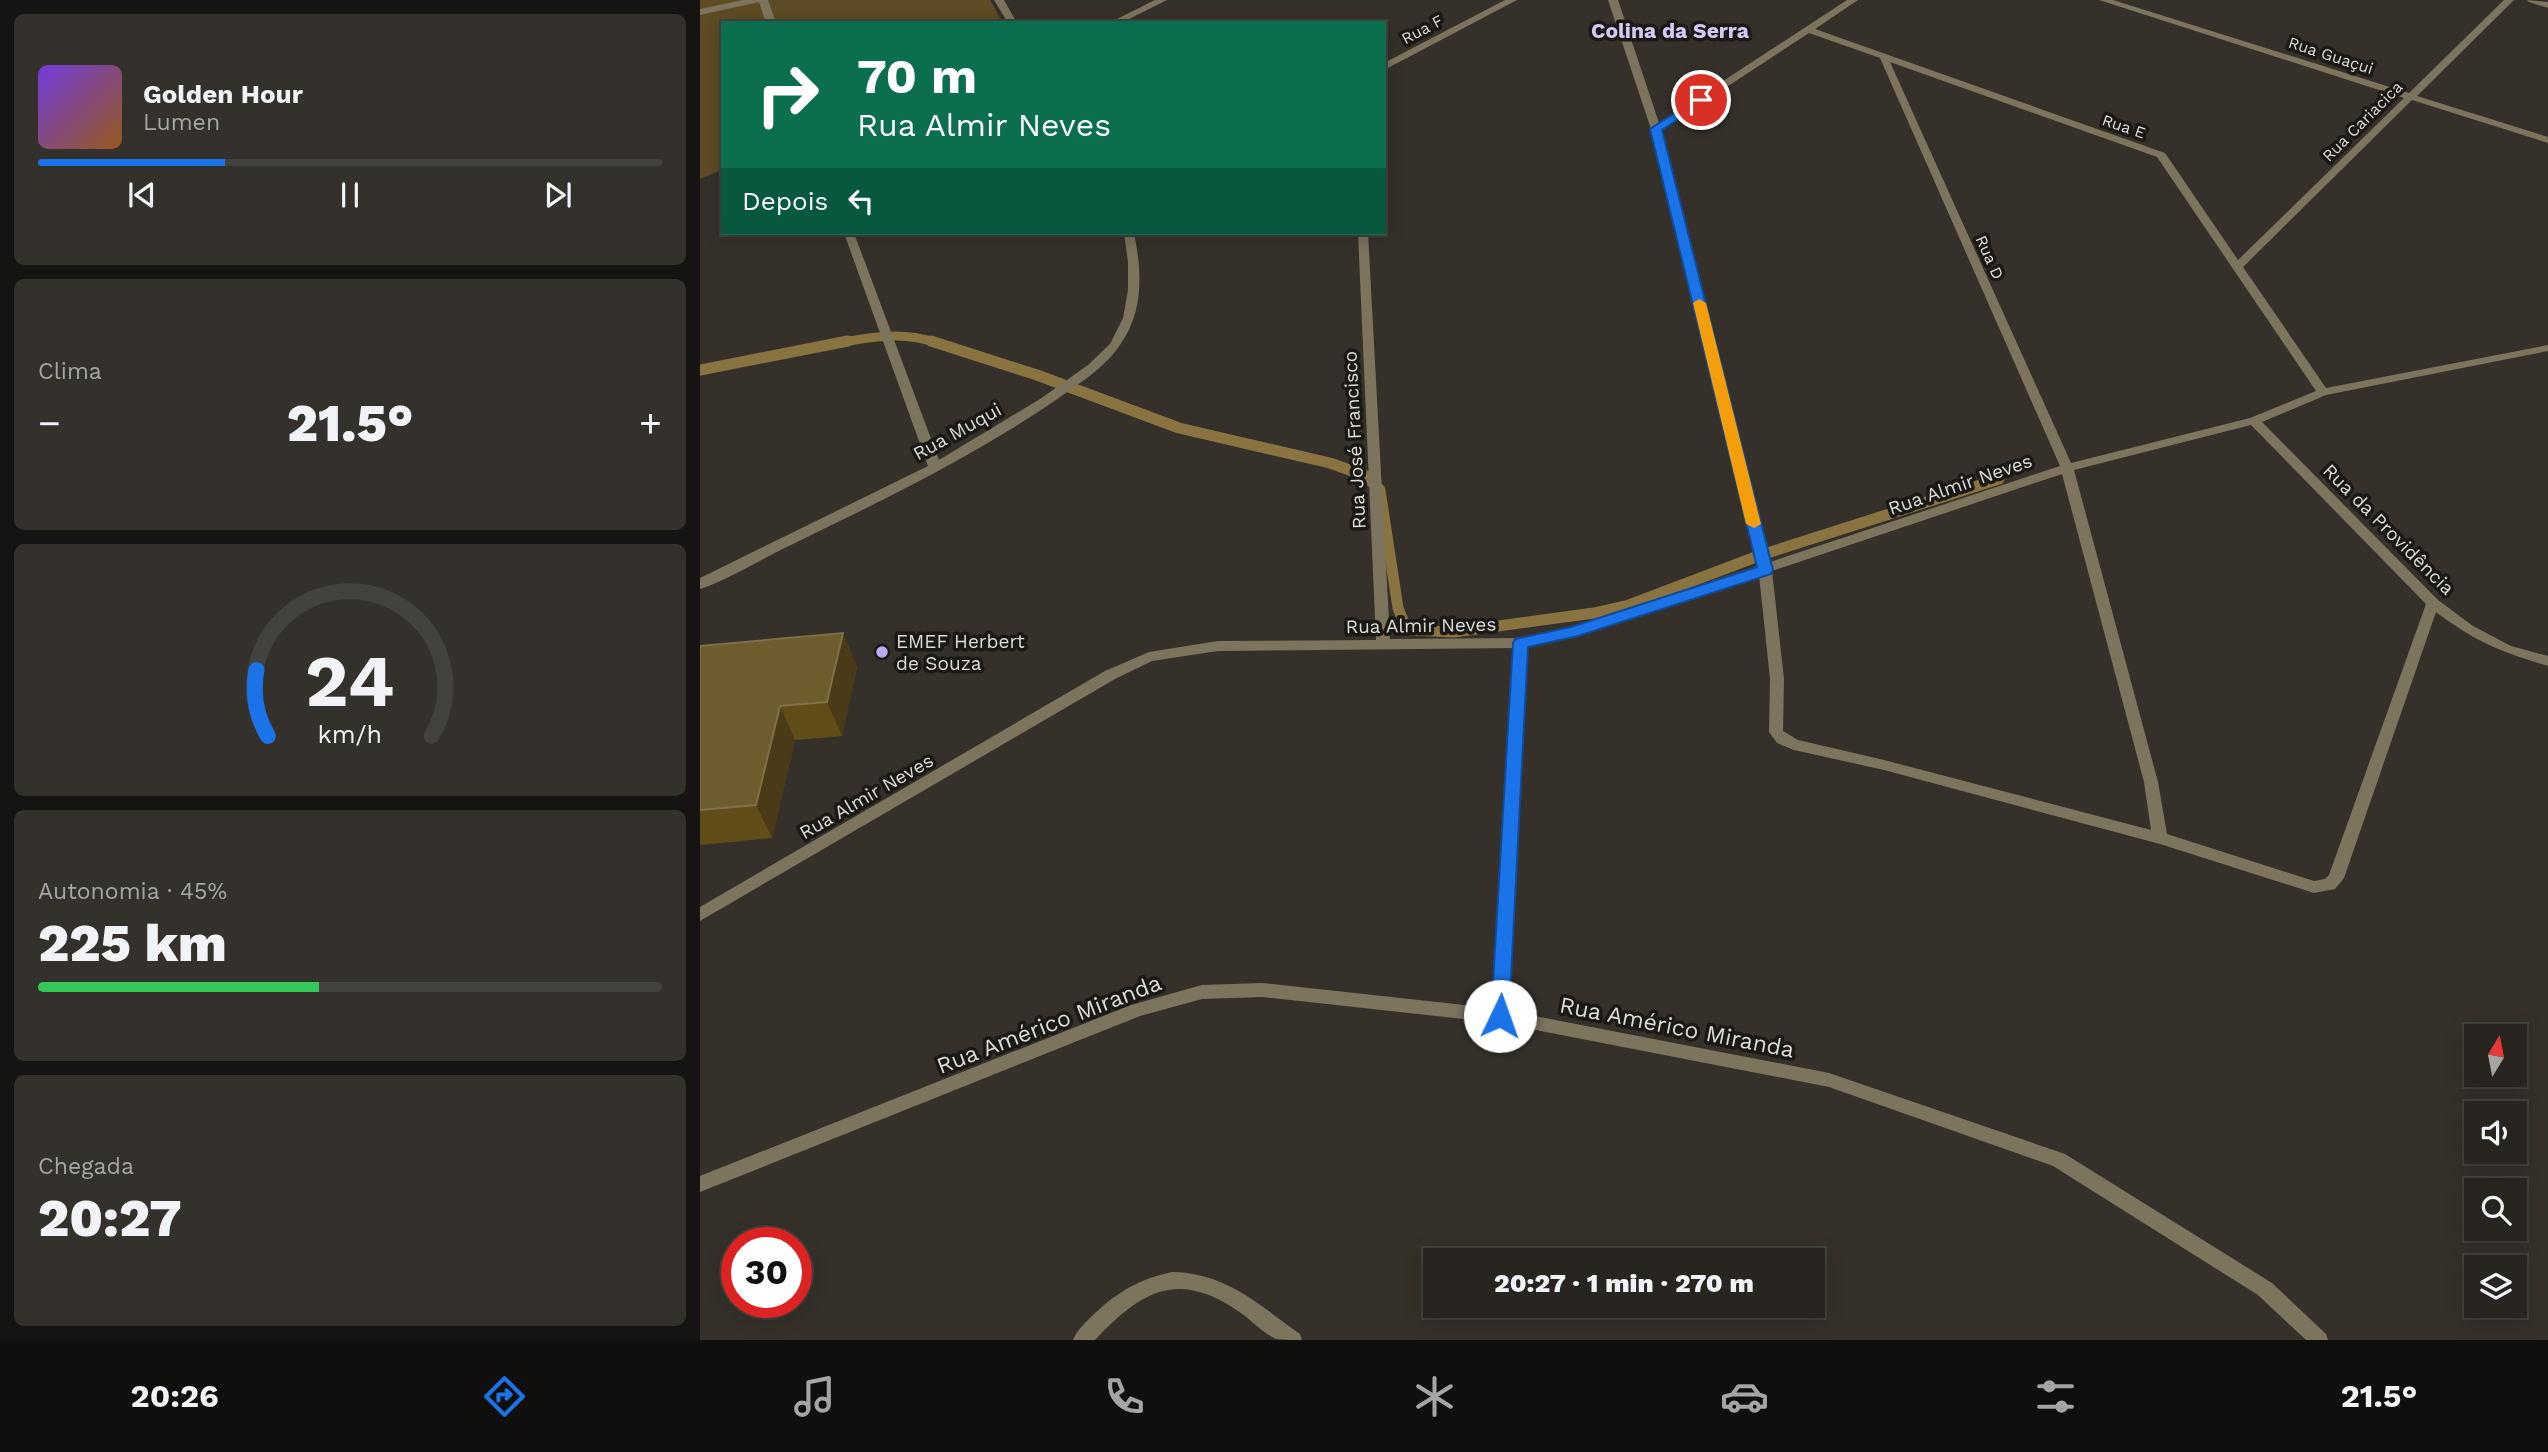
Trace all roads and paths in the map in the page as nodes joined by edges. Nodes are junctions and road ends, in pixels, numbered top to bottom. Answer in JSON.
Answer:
{"nodes":[{"id":1,"x":756,"y":0,"type":"edge"},
{"id":2,"x":763,"y":0,"type":"edge"},
{"id":3,"x":999,"y":0,"type":"edge"},
{"id":4,"x":1162,"y":0,"type":"edge"},
{"id":5,"x":1511,"y":0,"type":"edge"},
{"id":6,"x":1613,"y":0,"type":"edge"},
{"id":7,"x":1853,"y":0,"type":"edge"},
{"id":8,"x":2104,"y":0,"type":"edge"},
{"id":9,"x":2509,"y":0,"type":"edge"},
{"id":10,"x":2532,"y":0,"type":"edge"},
{"id":11,"x":2548,"y":5,"type":"edge"},
{"id":12,"x":700,"y":12,"type":"edge"},
{"id":13,"x":770,"y":21,"type":"edge"},
{"id":14,"x":1012,"y":21,"type":"edge"},
{"id":15,"x":1117,"y":21,"type":"edge"},
{"id":16,"x":1807,"y":29,"type":"junction"},
{"id":17,"x":1884,"y":59,"type":"junction"},
{"id":18,"x":1386,"y":65,"type":"edge"},
{"id":19,"x":2409,"y":96,"type":"junction"},
{"id":20,"x":1656,"y":129,"type":"junction"},
{"id":21,"x":2548,"y":140,"type":"edge"},
{"id":22,"x":850,"y":235,"type":"edge"},
{"id":23,"x":1129,"y":235,"type":"edge"},
{"id":24,"x":1363,"y":235,"type":"edge"},
{"id":25,"x":2238,"y":266,"type":"junction"},
{"id":26,"x":2548,"y":348,"type":"edge"},
{"id":27,"x":2323,"y":392,"type":"junction"},
{"id":28,"x":2254,"y":421,"type":"junction"},
{"id":29,"x":935,"y":467,"type":"junction"},
{"id":30,"x":2067,"y":468,"type":"junction"},
{"id":31,"x":1765,"y":570,"type":"junction"},
{"id":32,"x":700,"y":583,"type":"edge"},
{"id":33,"x":2433,"y":604,"type":"junction"},
{"id":34,"x":1521,"y":643,"type":"junction"},
{"id":35,"x":1383,"y":646,"type":"junction"},
{"id":36,"x":2548,"y":660,"type":"edge"},
{"id":37,"x":2160,"y":838,"type":"junction"},
{"id":38,"x":700,"y":915,"type":"edge"},
{"id":39,"x":1500,"y":1016,"type":"junction"},
{"id":40,"x":700,"y":1184,"type":"edge"},
{"id":41,"x":1082,"y":1340,"type":"edge"},
{"id":42,"x":1293,"y":1340,"type":"edge"},
{"id":43,"x":2319,"y":1340,"type":"edge"}],
"edges":[{"from":1,"to":12,"type":"street"},
{"from":2,"to":13,"type":"street"},
{"from":3,"to":14,"type":"street"},
{"from":4,"to":15,"type":"street"},
{"from":5,"to":18,"type":"street","name":"Rua F"},
{"from":6,"to":20,"type":"street"},
{"from":7,"to":16,"type":"street"},
{"from":8,"to":19,"type":"street","name":"Rua Guaçui"},
{"from":9,"to":19,"type":"street","name":"Rua Cariacica"},
{"from":10,"to":11,"type":"street"},
{"from":16,"to":17,"type":"street","name":"Rua E"},
{"from":16,"to":20,"type":"street"},
{"from":17,"to":25,"type":"street","name":"Rua E"},
{"from":17,"to":30,"type":"street","name":"Rua D"},
{"from":19,"to":21,"type":"street","name":"Rua Guaçui"},
{"from":19,"to":25,"type":"street","name":"Rua Cariacica"},
{"from":20,"to":31,"type":"street"},
{"from":22,"to":29,"type":"street"},
{"from":23,"to":29,"type":"street","name":"Rua Muqui"},
{"from":24,"to":35,"type":"street","name":"Rua José Francisco"},
{"from":25,"to":27,"type":"street","name":"Rua E"},
{"from":26,"to":27,"type":"street","name":"Rua Almir Neves"},
{"from":27,"to":28,"type":"street","name":"Rua Almir Neves"},
{"from":28,"to":30,"type":"street","name":"Rua Almir Neves"},
{"from":28,"to":33,"type":"street","name":"Rua da Providência"},
{"from":29,"to":32,"type":"street","name":"Rua Muqui"},
{"from":30,"to":31,"type":"street","name":"Rua Almir Neves"},
{"from":30,"to":37,"type":"street","name":"Rua D"},
{"from":31,"to":34,"type":"street","name":"Rua Almir Neves"},
{"from":31,"to":37,"type":"street"},
{"from":33,"to":36,"type":"street","name":"Rua da Providência"},
{"from":33,"to":37,"type":"street"},
{"from":34,"to":35,"type":"street","name":"Rua Almir Neves"},
{"from":34,"to":39,"type":"street"},
{"from":35,"to":38,"type":"street","name":"Rua Almir Neves"},
{"from":39,"to":40,"type":"street","name":"Rua Américo Miranda"},
{"from":39,"to":43,"type":"street","name":"Rua Américo Miranda"},
{"from":41,"to":42,"type":"street"}]}
